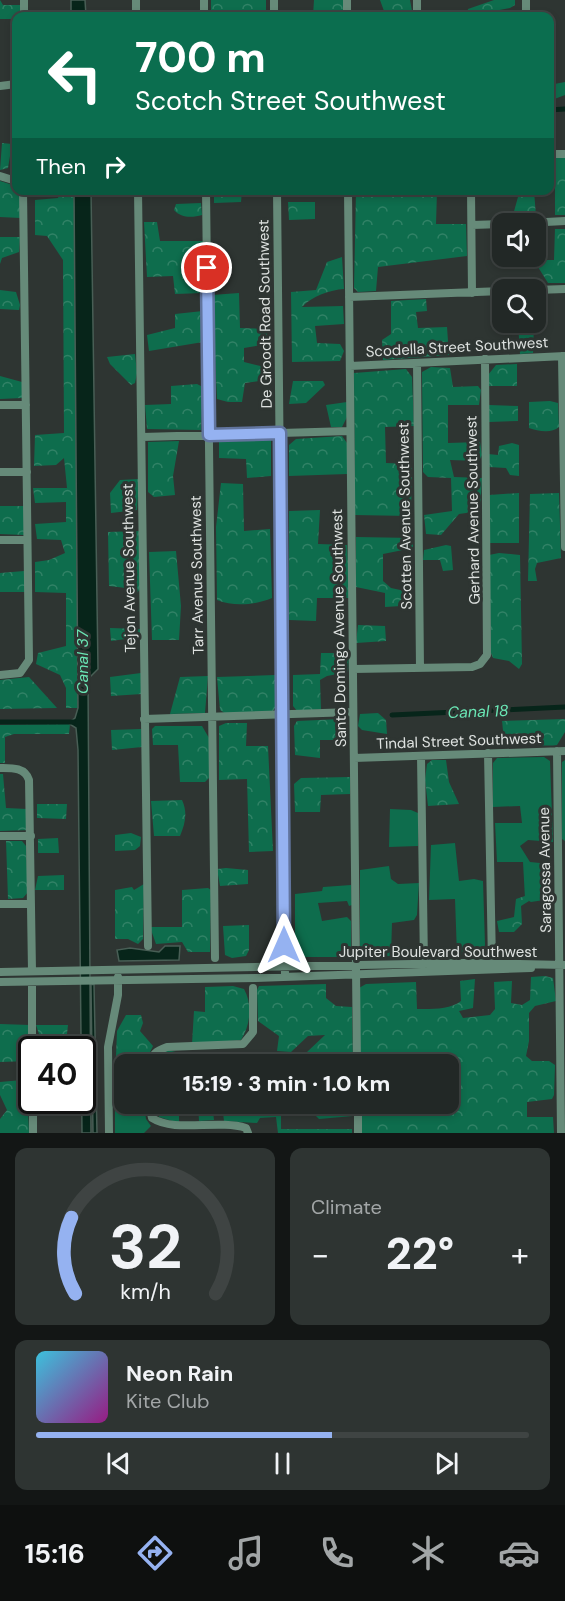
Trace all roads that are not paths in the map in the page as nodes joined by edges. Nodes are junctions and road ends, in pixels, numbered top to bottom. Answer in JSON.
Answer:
{"nodes":[{"id":1,"x":23,"y":195,"type":"edge"},
{"id":2,"x":138,"y":195,"type":"edge"},
{"id":3,"x":206,"y":195,"type":"edge"},
{"id":4,"x":277,"y":195,"type":"edge"},
{"id":5,"x":348,"y":195,"type":"edge"},
{"id":6,"x":471,"y":195,"type":"edge"},
{"id":7,"x":565,"y":221,"type":"edge"},
{"id":8,"x":546,"y":222,"type":"edge"},
{"id":9,"x":492,"y":224,"type":"edge"},
{"id":10,"x":472,"y":225,"type":"junction"},
{"id":11,"x":565,"y":289,"type":"edge"},
{"id":12,"x":546,"y":290,"type":"edge"},
{"id":13,"x":492,"y":292,"type":"edge"},
{"id":14,"x":472,"y":293,"type":"junction"},
{"id":15,"x":349,"y":297,"type":"junction"},
{"id":16,"x":564,"y":356,"type":"edge"},
{"id":17,"x":484,"y":359,"type":"junction"},
{"id":18,"x":417,"y":363,"type":"junction"},
{"id":19,"x":350,"y":366,"type":"junction"},
{"id":20,"x":0,"y":405,"type":"edge"},
{"id":21,"x":26,"y":405,"type":"junction"},
{"id":22,"x":564,"y":423,"type":"edge"},
{"id":23,"x":350,"y":431,"type":"junction"},
{"id":24,"x":280,"y":433,"type":"junction"},
{"id":25,"x":209,"y":435,"type":"junction"},
{"id":26,"x":142,"y":437,"type":"junction"},
{"id":27,"x":0,"y":472,"type":"edge"},
{"id":28,"x":27,"y":472,"type":"junction"},
{"id":29,"x":0,"y":540,"type":"edge"},
{"id":30,"x":27,"y":540,"type":"junction"},
{"id":31,"x":565,"y":547,"type":"edge"},
{"id":32,"x":420,"y":668,"type":"junction"},
{"id":33,"x":353,"y":669,"type":"junction"},
{"id":34,"x":0,"y":675,"type":"edge"},
{"id":35,"x":354,"y":712,"type":"junction"},
{"id":36,"x":283,"y":716,"type":"junction"},
{"id":37,"x":212,"y":718,"type":"junction"},
{"id":38,"x":144,"y":719,"type":"junction"},
{"id":39,"x":561,"y":751,"type":"edge"},
{"id":40,"x":488,"y":753,"type":"junction"},
{"id":41,"x":421,"y":756,"type":"junction"},
{"id":42,"x":354,"y":758,"type":"junction"},
{"id":43,"x":0,"y":768,"type":"edge"},
{"id":44,"x":0,"y":836,"type":"edge"},
{"id":45,"x":31,"y":836,"type":"junction"},
{"id":46,"x":0,"y":904,"type":"edge"},
{"id":47,"x":31,"y":904,"type":"junction"},
{"id":48,"x":148,"y":946,"type":"dead end"},
{"id":49,"x":215,"y":958,"type":"dead end"},
{"id":50,"x":492,"y":963,"type":"junction"},
{"id":51,"x":424,"y":964,"type":"junction"},
{"id":52,"x":562,"y":965,"type":"edge"},
{"id":53,"x":356,"y":966,"type":"junction"},
{"id":54,"x":284,"y":967,"type":"junction"},
{"id":55,"x":32,"y":971,"type":"junction"},
{"id":56,"x":118,"y":971,"type":"junction"},
{"id":57,"x":0,"y":972,"type":"edge"},
{"id":58,"x":357,"y":976,"type":"junction"},
{"id":59,"x":285,"y":977,"type":"junction"},
{"id":60,"x":118,"y":981,"type":"junction"},
{"id":61,"x":0,"y":982,"type":"edge"},
{"id":62,"x":32,"y":982,"type":"junction"},
{"id":63,"x":253,"y":988,"type":"dead end"},
{"id":64,"x":32,"y":1036,"type":"edge"},
{"id":65,"x":154,"y":1054,"type":"edge"},
{"id":66,"x":357,"y":1054,"type":"edge"},
{"id":67,"x":33,"y":1114,"type":"edge"},
{"id":68,"x":151,"y":1114,"type":"edge"},
{"id":69,"x":358,"y":1114,"type":"edge"},
{"id":70,"x":33,"y":1133,"type":"edge"},
{"id":71,"x":109,"y":1133,"type":"edge"},
{"id":72,"x":248,"y":1133,"type":"edge"},
{"id":73,"x":358,"y":1133,"type":"edge"},
{"id":74,"x":561,"y":1133,"type":"edge"}],
"edges":[{"from":1,"to":21,"type":"street"},
{"from":2,"to":26,"type":"street","name":"Tejon Avenue Southwest"},
{"from":3,"to":25,"type":"street","name":"Tarr Avenue Southwest"},
{"from":4,"to":24,"type":"street","name":"De Groodt Road Southwest"},
{"from":5,"to":15,"type":"street","name":"Santo Domingo Avenue Southwest"},
{"from":6,"to":10,"type":"street"},
{"from":7,"to":8,"type":"street"},
{"from":9,"to":10,"type":"street"},
{"from":10,"to":14,"type":"street"},
{"from":11,"to":12,"type":"street"},
{"from":13,"to":14,"type":"street"},
{"from":14,"to":15,"type":"street"},
{"from":15,"to":19,"type":"street","name":"Santo Domingo Avenue Southwest"},
{"from":16,"to":17,"type":"street","name":"Scodella Street Southwest"},
{"from":16,"to":22,"type":"street"},
{"from":17,"to":18,"type":"street","name":"Scodella Street Southwest"},
{"from":17,"to":32,"type":"street","name":"Gerhard Avenue Southwest"},
{"from":18,"to":19,"type":"street","name":"Scodella Street Southwest"},
{"from":18,"to":32,"type":"street","name":"Scotten Avenue Southwest"},
{"from":19,"to":23,"type":"street","name":"Santo Domingo Avenue Southwest"},
{"from":20,"to":21,"type":"street"},
{"from":21,"to":28,"type":"street"},
{"from":22,"to":31,"type":"street"},
{"from":23,"to":24,"type":"street"},
{"from":23,"to":33,"type":"street","name":"Santo Domingo Avenue Southwest"},
{"from":24,"to":25,"type":"street"},
{"from":24,"to":36,"type":"street","name":"De Groodt Road Southwest"},
{"from":25,"to":26,"type":"street"},
{"from":25,"to":37,"type":"street","name":"Tarr Avenue Southwest"},
{"from":26,"to":38,"type":"street","name":"Tejon Avenue Southwest"},
{"from":27,"to":28,"type":"street"},
{"from":28,"to":30,"type":"street"},
{"from":29,"to":30,"type":"street"},
{"from":30,"to":34,"type":"street"},
{"from":32,"to":33,"type":"street"},
{"from":33,"to":35,"type":"street","name":"Santo Domingo Avenue Southwest"},
{"from":35,"to":36,"type":"street"},
{"from":35,"to":42,"type":"street","name":"Santo Domingo Avenue Southwest"},
{"from":36,"to":37,"type":"street"},
{"from":36,"to":54,"type":"street","name":"De Groodt Road Southwest"},
{"from":37,"to":38,"type":"street"},
{"from":37,"to":49,"type":"street","name":"Tarr Avenue Southwest"},
{"from":38,"to":48,"type":"street","name":"Tejon Avenue Southwest"},
{"from":39,"to":40,"type":"street","name":"Tindal Street Southwest"},
{"from":39,"to":52,"type":"street","name":"Saragossa Avenue"},
{"from":40,"to":41,"type":"street","name":"Tindal Street Southwest"},
{"from":40,"to":50,"type":"street"},
{"from":41,"to":42,"type":"street","name":"Tindal Street Southwest"},
{"from":41,"to":51,"type":"street"},
{"from":42,"to":53,"type":"street","name":"Santo Domingo Avenue Southwest"},
{"from":43,"to":45,"type":"street"},
{"from":44,"to":45,"type":"street"},
{"from":45,"to":47,"type":"street"},
{"from":46,"to":47,"type":"street"},
{"from":47,"to":55,"type":"street"},
{"from":50,"to":51,"type":"street","name":"Jupiter Boulevard Southwest"},
{"from":50,"to":52,"type":"street","name":"Jupiter Boulevard Southwest"},
{"from":51,"to":53,"type":"street","name":"Jupiter Boulevard Southwest"},
{"from":52,"to":58,"type":"street","name":"Jupiter Boulevard Southwest"},
{"from":52,"to":74,"type":"street","name":"Saragossa Avenue"},
{"from":53,"to":54,"type":"street","name":"Jupiter Boulevard Southwest"},
{"from":53,"to":58,"type":"street","name":"Santo Domingo Avenue Southwest"},
{"from":54,"to":56,"type":"street","name":"Jupiter Boulevard Southwest"},
{"from":54,"to":59,"type":"street","name":"De Groodt Road Southwest"},
{"from":55,"to":56,"type":"street","name":"Jupiter Boulevard Southwest"},
{"from":55,"to":57,"type":"street","name":"Jupiter Boulevard Southwest"},
{"from":56,"to":60,"type":"street"},
{"from":58,"to":59,"type":"street","name":"Jupiter Boulevard Southwest"},
{"from":58,"to":66,"type":"street","name":"Santo Domingo Avenue Southwest"},
{"from":59,"to":60,"type":"street","name":"Jupiter Boulevard Southwest"},
{"from":60,"to":62,"type":"street","name":"Jupiter Boulevard Southwest"},
{"from":60,"to":71,"type":"street"},
{"from":61,"to":62,"type":"street","name":"Jupiter Boulevard Southwest"},
{"from":62,"to":64,"type":"street"},
{"from":63,"to":65,"type":"street"},
{"from":67,"to":70,"type":"street"},
{"from":68,"to":72,"type":"street"},
{"from":69,"to":73,"type":"street"}]}
